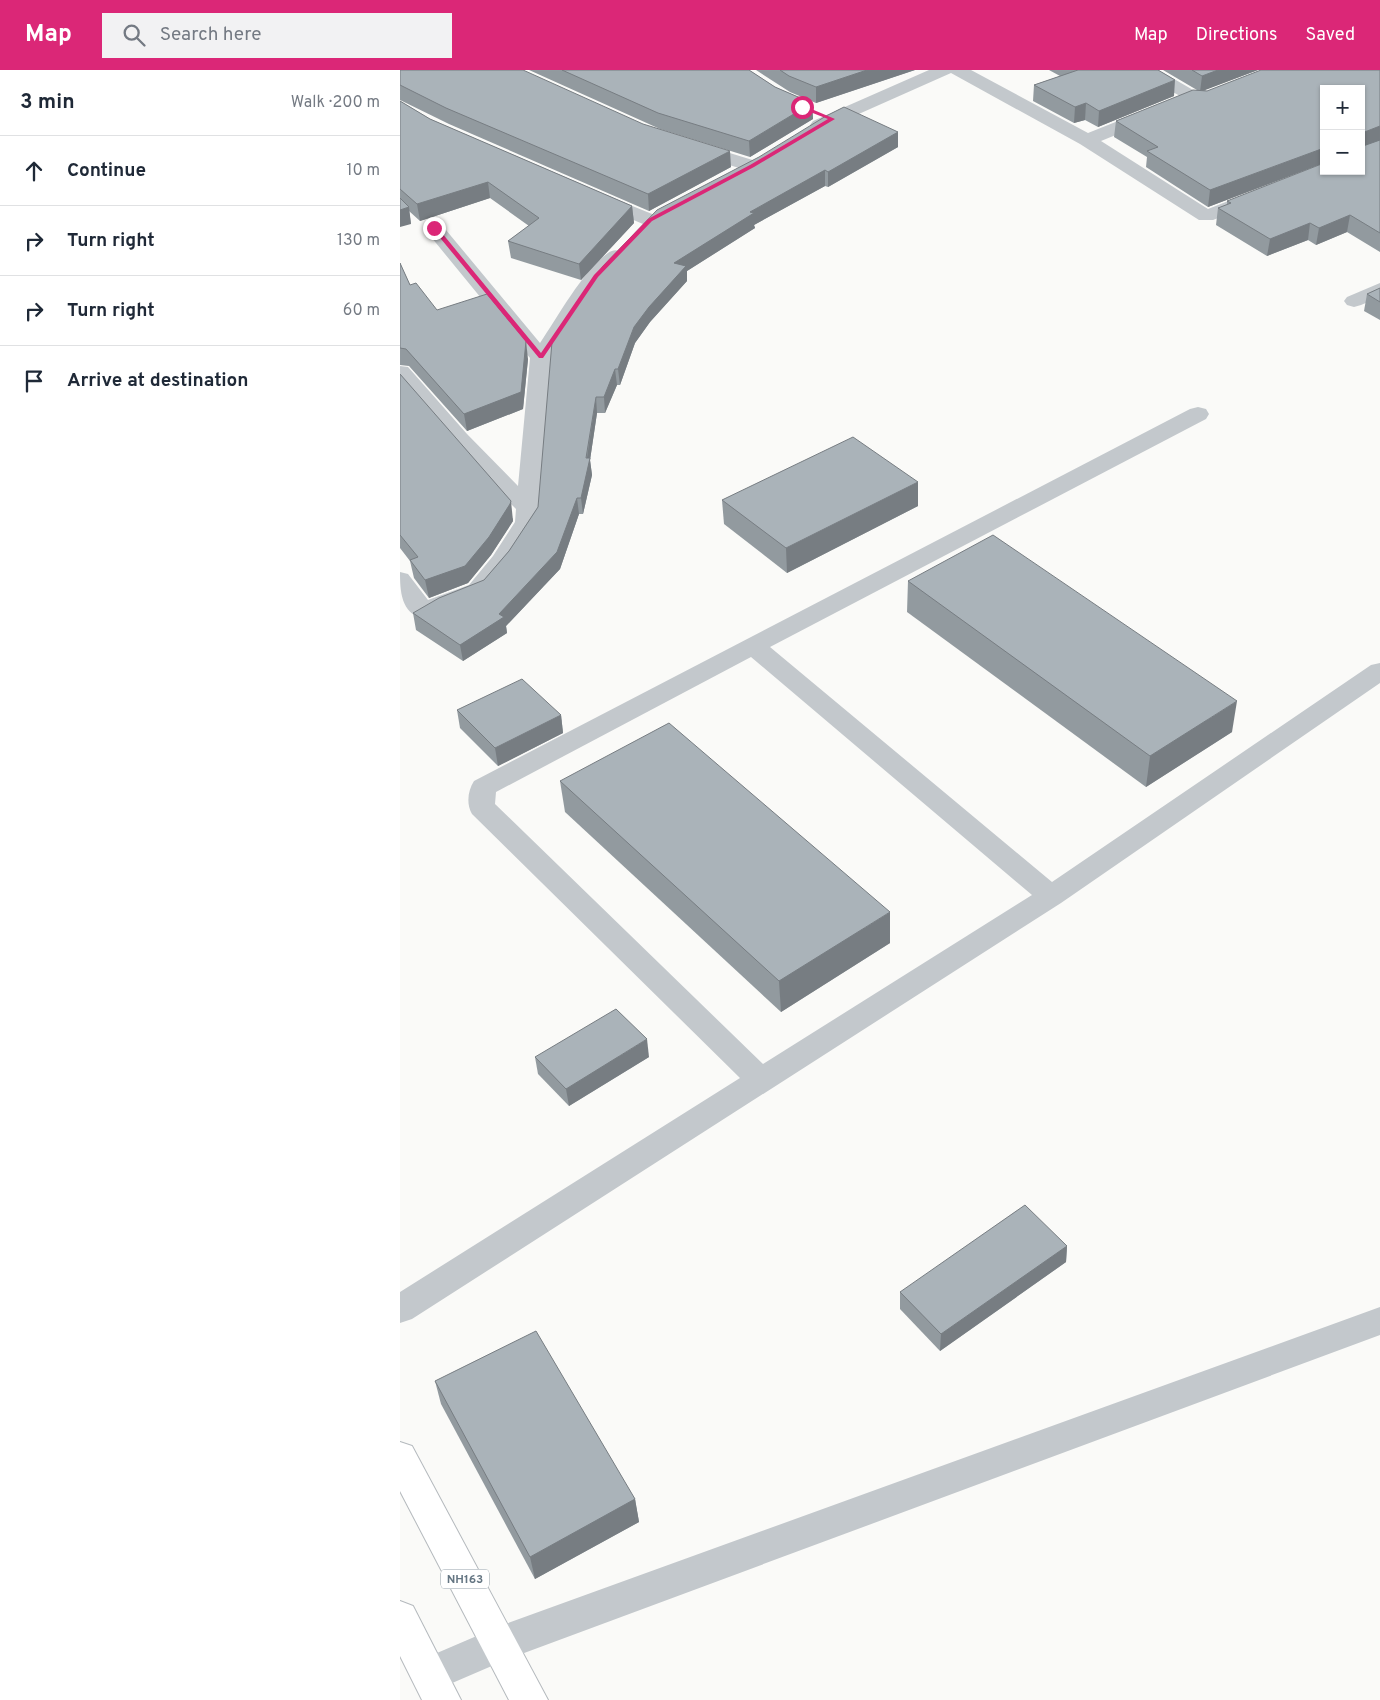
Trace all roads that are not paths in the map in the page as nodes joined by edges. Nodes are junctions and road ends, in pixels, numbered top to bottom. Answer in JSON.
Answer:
{"nodes":[{"id":1,"x":944,"y":70,"type":"edge"},
{"id":2,"x":958,"y":70,"type":"edge"},
{"id":3,"x":1279,"y":70,"type":"edge"},
{"id":4,"x":1156,"y":76,"type":"edge"},
{"id":5,"x":1192,"y":97,"type":"junction"},
{"id":6,"x":810,"y":110,"type":"edge"},
{"id":7,"x":833,"y":119,"type":"junction"},
{"id":8,"x":802,"y":135,"type":"edge"},
{"id":9,"x":1087,"y":140,"type":"junction"},
{"id":10,"x":679,"y":144,"type":"edge"},
{"id":11,"x":1320,"y":172,"type":"edge"},
{"id":12,"x":727,"y":180,"type":"edge"},
{"id":13,"x":577,"y":189,"type":"edge"},
{"id":14,"x":434,"y":228,"type":"dead end"},
{"id":15,"x":1380,"y":289,"type":"edge"},
{"id":16,"x":1354,"y":301,"type":"dead end"},
{"id":17,"x":541,"y":357,"type":"junction"},
{"id":18,"x":400,"y":372,"type":"edge"},
{"id":19,"x":1198,"y":414,"type":"dead end"},
{"id":20,"x":526,"y":508,"type":"junction"},
{"id":21,"x":400,"y":579,"type":"edge"},
{"id":22,"x":753,"y":646,"type":"junction"},
{"id":23,"x":1380,"y":671,"type":"edge"},
{"id":24,"x":1051,"y":896,"type":"junction"},
{"id":25,"x":761,"y":1080,"type":"junction"},
{"id":26,"x":400,"y":1309,"type":"edge"},
{"id":27,"x":1380,"y":1321,"type":"edge"},
{"id":28,"x":400,"y":1457,"type":"edge"},
{"id":29,"x":400,"y":1618,"type":"edge"},
{"id":30,"x":500,"y":1644,"type":"junction"},
{"id":31,"x":436,"y":1688,"type":"edge"},
{"id":32,"x":529,"y":1700,"type":"edge"}],
"edges":[{"from":1,"to":7,"type":"street"},
{"from":2,"to":9,"type":"street"},
{"from":3,"to":5,"type":"street"},
{"from":4,"to":5,"type":"street"},
{"from":5,"to":9,"type":"street"},
{"from":6,"to":7,"type":"street"},
{"from":7,"to":8,"type":"street"},
{"from":9,"to":11,"type":"street"},
{"from":10,"to":12,"type":"street"},
{"from":13,"to":17,"type":"street"},
{"from":14,"to":17,"type":"street"},
{"from":15,"to":16,"type":"street"},
{"from":17,"to":20,"type":"street"},
{"from":18,"to":20,"type":"street"},
{"from":19,"to":22,"type":"street"},
{"from":20,"to":21,"type":"street"},
{"from":22,"to":24,"type":"street"},
{"from":22,"to":25,"type":"street"},
{"from":23,"to":24,"type":"street"},
{"from":24,"to":25,"type":"street"},
{"from":25,"to":26,"type":"street"},
{"from":27,"to":30,"type":"street"},
{"from":28,"to":30,"type":"highway","number":"NH163"},
{"from":29,"to":31,"type":"highway"},
{"from":30,"to":31,"type":"street"},
{"from":30,"to":32,"type":"highway","number":"NH163"}]}
